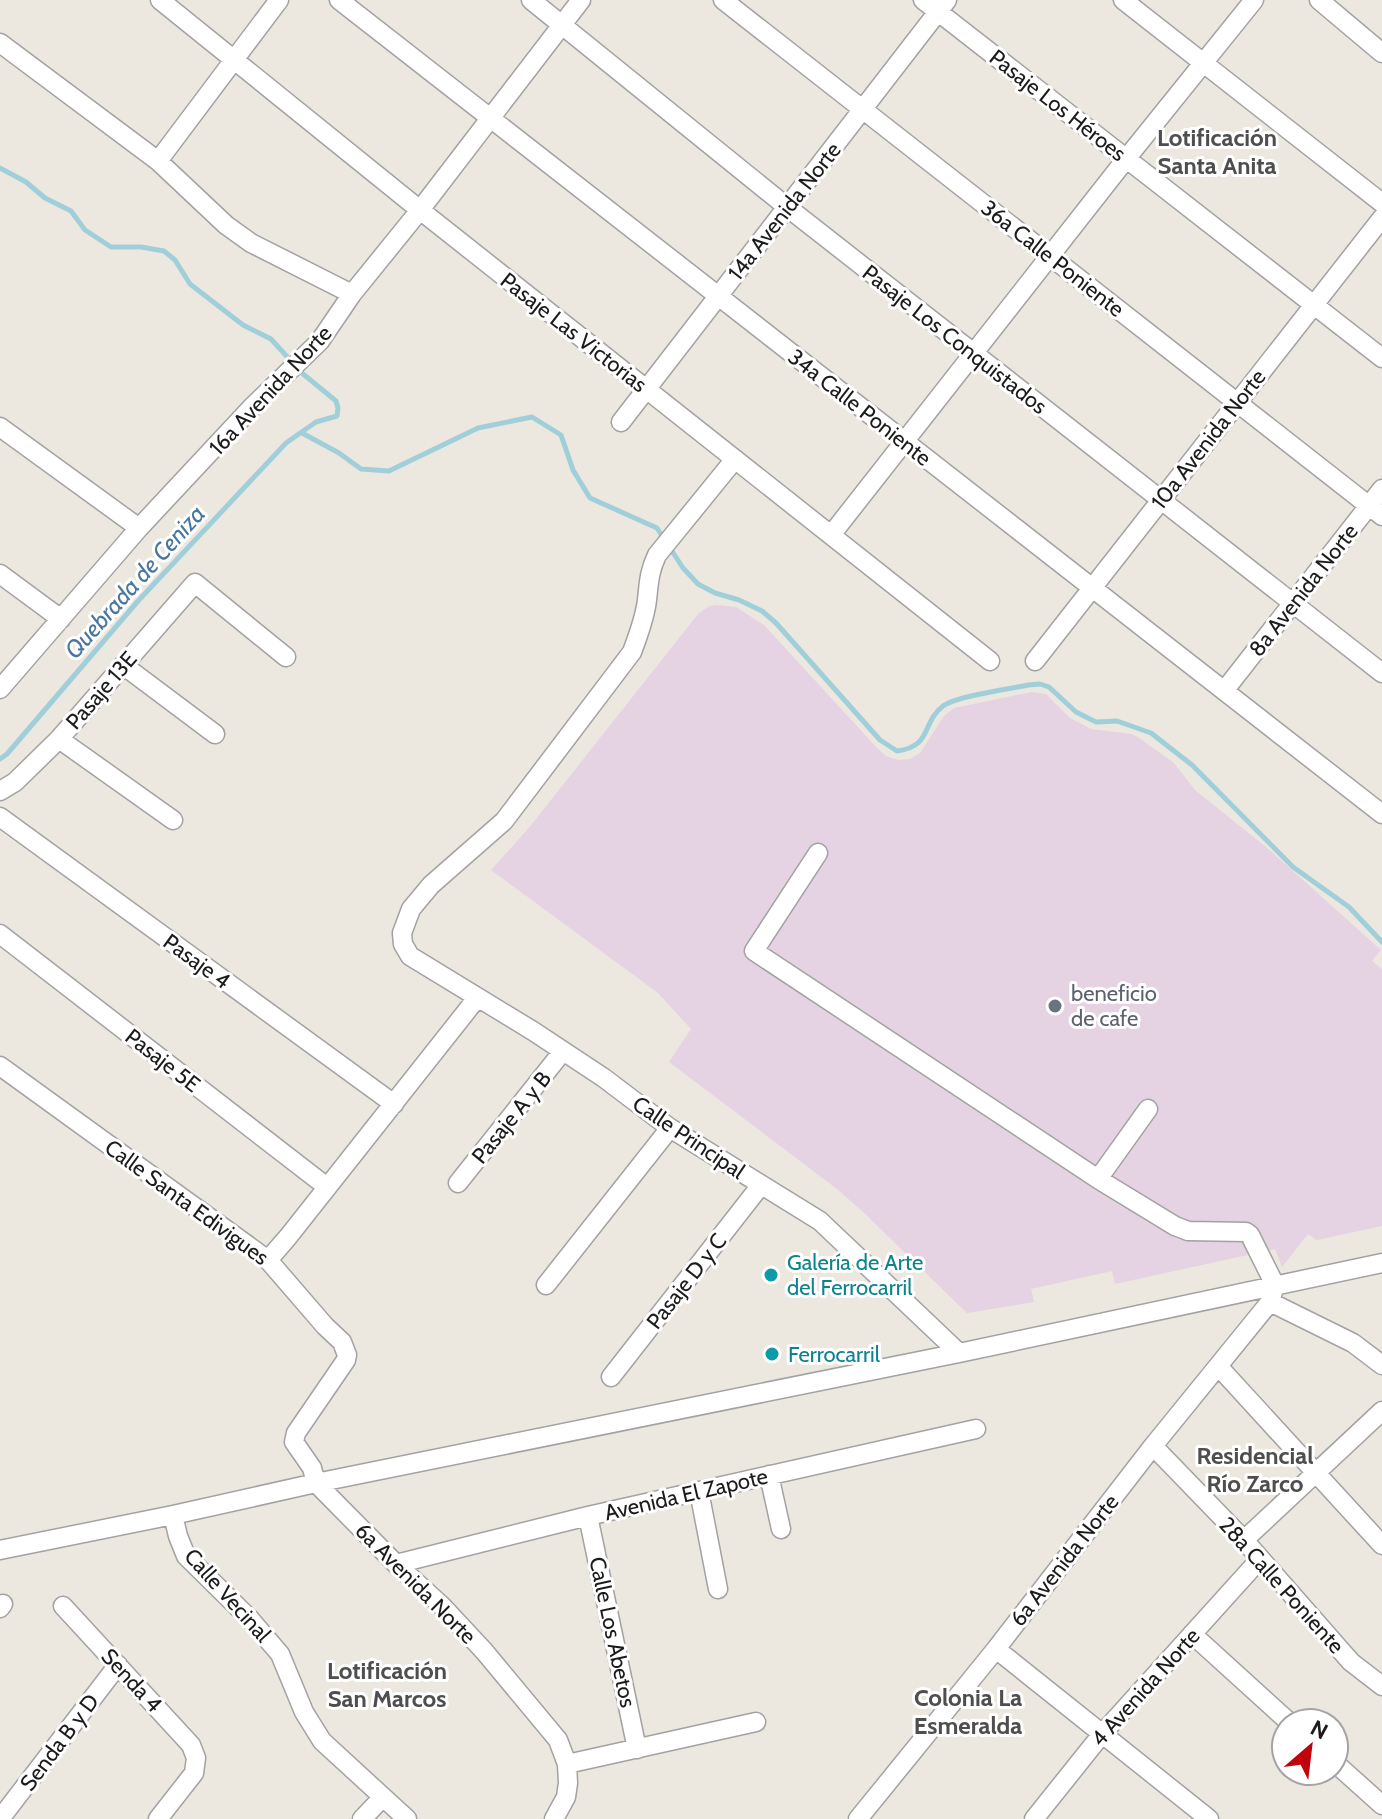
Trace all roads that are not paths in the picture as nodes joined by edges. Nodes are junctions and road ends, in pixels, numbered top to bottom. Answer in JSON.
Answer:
{"nodes":[{"id":1,"x":160,"y":0,"type":"edge"},
{"id":2,"x":279,"y":0,"type":"edge"},
{"id":3,"x":339,"y":0,"type":"edge"},
{"id":4,"x":531,"y":0,"type":"edge"},
{"id":5,"x":581,"y":0,"type":"edge"},
{"id":6,"x":723,"y":0,"type":"edge"},
{"id":7,"x":1123,"y":0,"type":"edge"},
{"id":8,"x":1254,"y":0,"type":"edge"},
{"id":9,"x":1319,"y":0,"type":"edge"},
{"id":10,"x":936,"y":4,"type":"edge"},
{"id":11,"x":561,"y":25,"type":"junction"},
{"id":12,"x":0,"y":43,"type":"edge"},
{"id":13,"x":1382,"y":53,"type":"edge"},
{"id":14,"x":234,"y":60,"type":"junction"},
{"id":15,"x":1205,"y":63,"type":"junction"},
{"id":16,"x":863,"y":109,"type":"junction"},
{"id":17,"x":490,"y":118,"type":"junction"},
{"id":18,"x":1126,"y":159,"type":"junction"},
{"id":19,"x":158,"y":161,"type":"junction"},
{"id":20,"x":1382,"y":203,"type":"edge"},
{"id":21,"x":787,"y":207,"type":"junction"},
{"id":22,"x":420,"y":210,"type":"junction"},
{"id":23,"x":1382,"y":218,"type":"edge"},
{"id":24,"x":1050,"y":256,"type":"junction"},
{"id":25,"x":352,"y":294,"type":"junction"},
{"id":26,"x":718,"y":296,"type":"junction"},
{"id":27,"x":1314,"y":305,"type":"junction"},
{"id":28,"x":974,"y":354,"type":"junction"},
{"id":29,"x":1382,"y":358,"type":"edge"},
{"id":30,"x":647,"y":389,"type":"junction"},
{"id":31,"x":1238,"y":403,"type":"junction"},
{"id":32,"x":621,"y":422,"type":"dead end"},
{"id":33,"x":0,"y":427,"type":"edge"},
{"id":34,"x":904,"y":441,"type":"junction"},
{"id":35,"x":735,"y":459,"type":"junction"},
{"id":36,"x":1382,"y":489,"type":"edge"},
{"id":37,"x":1161,"y":500,"type":"junction"},
{"id":38,"x":1376,"y":511,"type":"edge"},
{"id":39,"x":139,"y":528,"type":"junction"},
{"id":40,"x":831,"y":535,"type":"junction"},
{"id":41,"x":0,"y":574,"type":"edge"},
{"id":42,"x":1092,"y":588,"type":"junction"},
{"id":43,"x":1293,"y":603,"type":"junction"},
{"id":44,"x":61,"y":619,"type":"junction"},
{"id":45,"x":286,"y":657,"type":"dead end"},
{"id":46,"x":990,"y":661,"type":"dead end"},
{"id":47,"x":1035,"y":661,"type":"dead end"},
{"id":48,"x":123,"y":665,"type":"junction"},
{"id":49,"x":1382,"y":673,"type":"edge"},
{"id":50,"x":0,"y":689,"type":"edge"},
{"id":51,"x":1224,"y":691,"type":"junction"},
{"id":52,"x":215,"y":734,"type":"dead end"},
{"id":53,"x":59,"y":739,"type":"junction"},
{"id":54,"x":0,"y":791,"type":"edge"},
{"id":55,"x":1382,"y":814,"type":"edge"},
{"id":56,"x":0,"y":817,"type":"edge"},
{"id":57,"x":173,"y":820,"type":"dead end"},
{"id":58,"x":818,"y":853,"type":"dead end"},
{"id":59,"x":0,"y":934,"type":"edge"},
{"id":60,"x":477,"y":998,"type":"junction"},
{"id":61,"x":563,"y":1051,"type":"junction"},
{"id":62,"x":0,"y":1066,"type":"edge"},
{"id":63,"x":394,"y":1104,"type":"junction"},
{"id":64,"x":1148,"y":1109,"type":"dead end"},
{"id":65,"x":670,"y":1128,"type":"junction"},
{"id":66,"x":1098,"y":1179,"type":"junction"},
{"id":67,"x":458,"y":1183,"type":"dead end"},
{"id":68,"x":761,"y":1185,"type":"junction"},
{"id":69,"x":327,"y":1187,"type":"junction"},
{"id":70,"x":268,"y":1260,"type":"junction"},
{"id":71,"x":1382,"y":1263,"type":"edge"},
{"id":72,"x":546,"y":1285,"type":"dead end"},
{"id":73,"x":1273,"y":1294,"type":"junction"},
{"id":74,"x":959,"y":1353,"type":"junction"},
{"id":75,"x":1382,"y":1365,"type":"edge"},
{"id":76,"x":1218,"y":1366,"type":"junction"},
{"id":77,"x":611,"y":1377,"type":"dead end"},
{"id":78,"x":1382,"y":1411,"type":"edge"},
{"id":79,"x":976,"y":1429,"type":"dead end"},
{"id":80,"x":1153,"y":1446,"type":"junction"},
{"id":81,"x":1316,"y":1473,"type":"junction"},
{"id":82,"x":769,"y":1475,"type":"junction"},
{"id":83,"x":316,"y":1483,"type":"junction"},
{"id":84,"x":699,"y":1491,"type":"junction"},
{"id":85,"x":173,"y":1515,"type":"junction"},
{"id":86,"x":588,"y":1516,"type":"junction"},
{"id":87,"x":781,"y":1529,"type":"dead end"},
{"id":88,"x":1244,"y":1540,"type":"junction"},
{"id":89,"x":1382,"y":1545,"type":"edge"},
{"id":90,"x":0,"y":1550,"type":"edge"},
{"id":91,"x":1260,"y":1559,"type":"junction"},
{"id":92,"x":396,"y":1564,"type":"junction"},
{"id":93,"x":718,"y":1589,"type":"dead end"},
{"id":94,"x":63,"y":1606,"type":"dead end"},
{"id":95,"x":1192,"y":1634,"type":"junction"},
{"id":96,"x":996,"y":1649,"type":"junction"},
{"id":97,"x":118,"y":1665,"type":"junction"},
{"id":98,"x":1382,"y":1686,"type":"edge"},
{"id":99,"x":1272,"y":1707,"type":"edge"},
{"id":100,"x":756,"y":1722,"type":"dead end"},
{"id":101,"x":1102,"y":1734,"type":"junction"},
{"id":102,"x":637,"y":1749,"type":"junction"},
{"id":103,"x":567,"y":1764,"type":"junction"},
{"id":104,"x":1350,"y":1776,"type":"edge"},
{"id":105,"x":383,"y":1797,"type":"junction"},
{"id":106,"x":1382,"y":1805,"type":"edge"},
{"id":107,"x":0,"y":1819,"type":"edge"},
{"id":108,"x":158,"y":1819,"type":"edge"},
{"id":109,"x":362,"y":1819,"type":"edge"},
{"id":110,"x":407,"y":1819,"type":"edge"},
{"id":111,"x":554,"y":1819,"type":"edge"},
{"id":112,"x":858,"y":1819,"type":"edge"},
{"id":113,"x":1034,"y":1819,"type":"edge"},
{"id":114,"x":1209,"y":1819,"type":"edge"}],
"edges":[{"from":1,"to":14,"type":"street","name":"Pasaje Las Victorias"},
{"from":2,"to":14,"type":"street"},
{"from":3,"to":17,"type":"street","name":"34a Calle Poniente"},
{"from":4,"to":11,"type":"street","name":"Pasaje Los Conquistados"},
{"from":5,"to":11,"type":"street","name":"16a Avenida Norte"},
{"from":6,"to":16,"type":"street","name":"36a Calle Poniente"},
{"from":7,"to":15,"type":"street"},
{"from":8,"to":15,"type":"street"},
{"from":9,"to":13,"type":"street"},
{"from":10,"to":16,"type":"street","name":"14a Avenida Norte"},
{"from":10,"to":18,"type":"street","name":"Pasaje Los Héroes"},
{"from":11,"to":17,"type":"street","name":"16a Avenida Norte"},
{"from":11,"to":21,"type":"street","name":"Pasaje Los Conquistados"},
{"from":12,"to":19,"type":"street"},
{"from":14,"to":19,"type":"street"},
{"from":14,"to":22,"type":"street","name":"Pasaje Las Victorias"},
{"from":15,"to":18,"type":"street"},
{"from":15,"to":20,"type":"street"},
{"from":16,"to":21,"type":"street","name":"14a Avenida Norte"},
{"from":16,"to":24,"type":"street","name":"36a Calle Poniente"},
{"from":17,"to":22,"type":"street","name":"16a Avenida Norte"},
{"from":17,"to":26,"type":"street","name":"34a Calle Poniente"},
{"from":18,"to":24,"type":"street"},
{"from":18,"to":27,"type":"street","name":"Pasaje Los Héroes"},
{"from":19,"to":25,"type":"street"},
{"from":21,"to":26,"type":"street","name":"14a Avenida Norte"},
{"from":21,"to":28,"type":"street","name":"Pasaje Los Conquistados"},
{"from":22,"to":25,"type":"street","name":"16a Avenida Norte"},
{"from":22,"to":30,"type":"street","name":"Pasaje Las Victorias"},
{"from":23,"to":27,"type":"street","name":"10a Avenida Norte"},
{"from":24,"to":28,"type":"street"},
{"from":24,"to":31,"type":"street","name":"36a Calle Poniente"},
{"from":25,"to":39,"type":"street","name":"16a Avenida Norte"},
{"from":26,"to":30,"type":"street","name":"14a Avenida Norte"},
{"from":26,"to":34,"type":"street","name":"34a Calle Poniente"},
{"from":27,"to":29,"type":"street","name":"Pasaje Los Héroes"},
{"from":27,"to":31,"type":"street","name":"10a Avenida Norte"},
{"from":28,"to":34,"type":"street"},
{"from":28,"to":37,"type":"street","name":"Pasaje Los Conquistados"},
{"from":30,"to":32,"type":"street","name":"14a Avenida Norte"},
{"from":30,"to":35,"type":"street","name":"Pasaje Las Victorias"},
{"from":31,"to":37,"type":"street","name":"10a Avenida Norte"},
{"from":31,"to":38,"type":"street","name":"36a Calle Poniente"},
{"from":33,"to":39,"type":"street"},
{"from":34,"to":40,"type":"street"},
{"from":34,"to":42,"type":"street","name":"34a Calle Poniente"},
{"from":35,"to":40,"type":"street","name":"Pasaje Las Victorias"},
{"from":35,"to":60,"type":"street","name":"Calle Principal"},
{"from":36,"to":38,"type":"street","name":"8a Avenida Norte"},
{"from":37,"to":42,"type":"street","name":"10a Avenida Norte"},
{"from":37,"to":43,"type":"street","name":"Pasaje Los Conquistados"},
{"from":38,"to":43,"type":"street","name":"8a Avenida Norte"},
{"from":39,"to":44,"type":"street","name":"16a Avenida Norte"},
{"from":40,"to":46,"type":"street","name":"Pasaje Las Victorias"},
{"from":41,"to":44,"type":"street"},
{"from":42,"to":47,"type":"street","name":"10a Avenida Norte"},
{"from":42,"to":51,"type":"street","name":"34a Calle Poniente"},
{"from":43,"to":49,"type":"street","name":"Pasaje Los Conquistados"},
{"from":43,"to":51,"type":"street","name":"8a Avenida Norte"},
{"from":44,"to":50,"type":"street","name":"16a Avenida Norte"},
{"from":45,"to":48,"type":"street","name":"Pasaje 13E"},
{"from":48,"to":52,"type":"street"},
{"from":48,"to":53,"type":"street","name":"Pasaje 13E"},
{"from":51,"to":55,"type":"street","name":"34a Calle Poniente"},
{"from":53,"to":54,"type":"street","name":"Pasaje 13E"},
{"from":53,"to":57,"type":"street"},
{"from":56,"to":63,"type":"street","name":"Pasaje 4"},
{"from":58,"to":66,"type":"street"},
{"from":59,"to":69,"type":"street","name":"Pasaje 5E"},
{"from":60,"to":61,"type":"street","name":"Calle Principal"},
{"from":60,"to":63,"type":"street"},
{"from":61,"to":65,"type":"street","name":"Calle Principal"},
{"from":61,"to":67,"type":"street","name":"Pasaje A y B"},
{"from":62,"to":70,"type":"street","name":"Calle Santa Edivigues"},
{"from":63,"to":69,"type":"street"},
{"from":64,"to":66,"type":"street"},
{"from":65,"to":68,"type":"street","name":"Calle Principal"},
{"from":65,"to":72,"type":"street"},
{"from":66,"to":73,"type":"street"},
{"from":68,"to":74,"type":"street","name":"Calle Principal"},
{"from":68,"to":77,"type":"street","name":"Pasaje D y C"},
{"from":69,"to":70,"type":"street"},
{"from":70,"to":83,"type":"street","name":"Calle Santa Edivigues"},
{"from":71,"to":73,"type":"street"},
{"from":73,"to":74,"type":"street"},
{"from":73,"to":75,"type":"street"},
{"from":73,"to":76,"type":"street","name":"6a Avenida Norte"},
{"from":74,"to":83,"type":"street"},
{"from":76,"to":80,"type":"street","name":"6a Avenida Norte"},
{"from":76,"to":81,"type":"street"},
{"from":78,"to":81,"type":"street"},
{"from":79,"to":82,"type":"street","name":"Avenida El Zapote"},
{"from":80,"to":88,"type":"street","name":"28a Calle Poniente"},
{"from":80,"to":96,"type":"street","name":"6a Avenida Norte"},
{"from":81,"to":88,"type":"street"},
{"from":81,"to":89,"type":"street"},
{"from":82,"to":84,"type":"street","name":"Avenida El Zapote"},
{"from":82,"to":87,"type":"street"},
{"from":83,"to":85,"type":"street"},
{"from":83,"to":92,"type":"street","name":"6a Avenida Norte"},
{"from":84,"to":86,"type":"street","name":"Avenida El Zapote"},
{"from":84,"to":93,"type":"street"},
{"from":85,"to":90,"type":"street"},
{"from":85,"to":105,"type":"street","name":"Calle Vecinal"},
{"from":86,"to":92,"type":"street","name":"Avenida El Zapote"},
{"from":86,"to":102,"type":"street","name":"Calle Los Abetos"},
{"from":88,"to":91,"type":"street","name":"28a Calle Poniente"},
{"from":91,"to":95,"type":"street","name":"4 Avenida Norte"},
{"from":91,"to":98,"type":"street","name":"28a Calle Poniente"},
{"from":92,"to":103,"type":"street","name":"6a Avenida Norte"},
{"from":94,"to":97,"type":"street","name":"Senda 4"},
{"from":95,"to":99,"type":"street"},
{"from":95,"to":101,"type":"street","name":"4 Avenida Norte"},
{"from":96,"to":101,"type":"street"},
{"from":96,"to":112,"type":"street","name":"6a Avenida Norte"},
{"from":97,"to":107,"type":"street","name":"Senda B y D"},
{"from":97,"to":108,"type":"street","name":"Senda 4"},
{"from":100,"to":102,"type":"street"},
{"from":101,"to":113,"type":"street","name":"4 Avenida Norte"},
{"from":101,"to":114,"type":"street"},
{"from":102,"to":103,"type":"street"},
{"from":103,"to":111,"type":"street"},
{"from":104,"to":106,"type":"street"},
{"from":105,"to":109,"type":"street"},
{"from":105,"to":110,"type":"street","name":"Calle Vecinal"}]}
